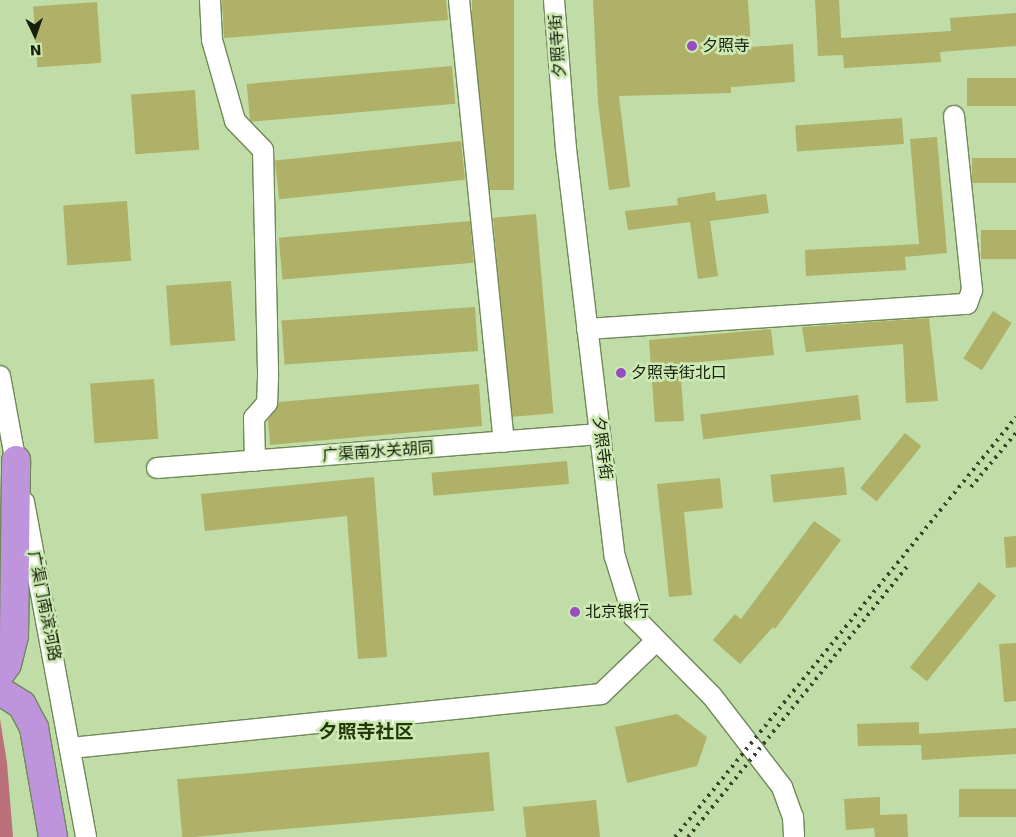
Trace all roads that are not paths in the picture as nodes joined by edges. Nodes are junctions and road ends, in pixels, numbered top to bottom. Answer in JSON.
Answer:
{"nodes":[{"id":1,"x":210,"y":0,"type":"edge"},
{"id":2,"x":459,"y":0,"type":"edge"},
{"id":3,"x":554,"y":0,"type":"edge"},
{"id":4,"x":954,"y":116,"type":"dead end"},
{"id":5,"x":587,"y":328,"type":"junction"},
{"id":6,"x":0,"y":376,"type":"edge"},
{"id":7,"x":600,"y":434,"type":"junction"},
{"id":8,"x":504,"y":442,"type":"junction"},
{"id":9,"x":16,"y":460,"type":"junction"},
{"id":10,"x":254,"y":461,"type":"junction"},
{"id":11,"x":156,"y":468,"type":"dead end"},
{"id":12,"x":655,"y":642,"type":"junction"},
{"id":13,"x":0,"y":674,"type":"edge"},
{"id":14,"x":0,"y":691,"type":"edge"},
{"id":15,"x":71,"y":748,"type":"junction"},
{"id":16,"x":53,"y":837,"type":"edge"},
{"id":17,"x":86,"y":837,"type":"edge"},
{"id":18,"x":794,"y":837,"type":"edge"}],
"edges":[{"from":1,"to":10,"type":"street"},
{"from":2,"to":8,"type":"street"},
{"from":3,"to":5,"type":"street","name":"夕照寺街"},
{"from":4,"to":5,"type":"street"},
{"from":5,"to":7,"type":"street","name":"夕照寺街"},
{"from":6,"to":9,"type":"street","name":"广渠门南滨河路"},
{"from":7,"to":8,"type":"street","name":"广渠南水关胡同"},
{"from":7,"to":12,"type":"street","name":"夕照寺街"},
{"from":8,"to":10,"type":"street","name":"广渠南水关胡同"},
{"from":9,"to":13,"type":"highway"},
{"from":9,"to":15,"type":"street","name":"广渠门南滨河路"},
{"from":10,"to":11,"type":"street","name":"广渠南水关胡同"},
{"from":12,"to":15,"type":"street"},
{"from":12,"to":18,"type":"street","name":"夕照寺街"},
{"from":14,"to":16,"type":"highway"},
{"from":15,"to":17,"type":"street","name":"广渠门南滨河路"}]}
